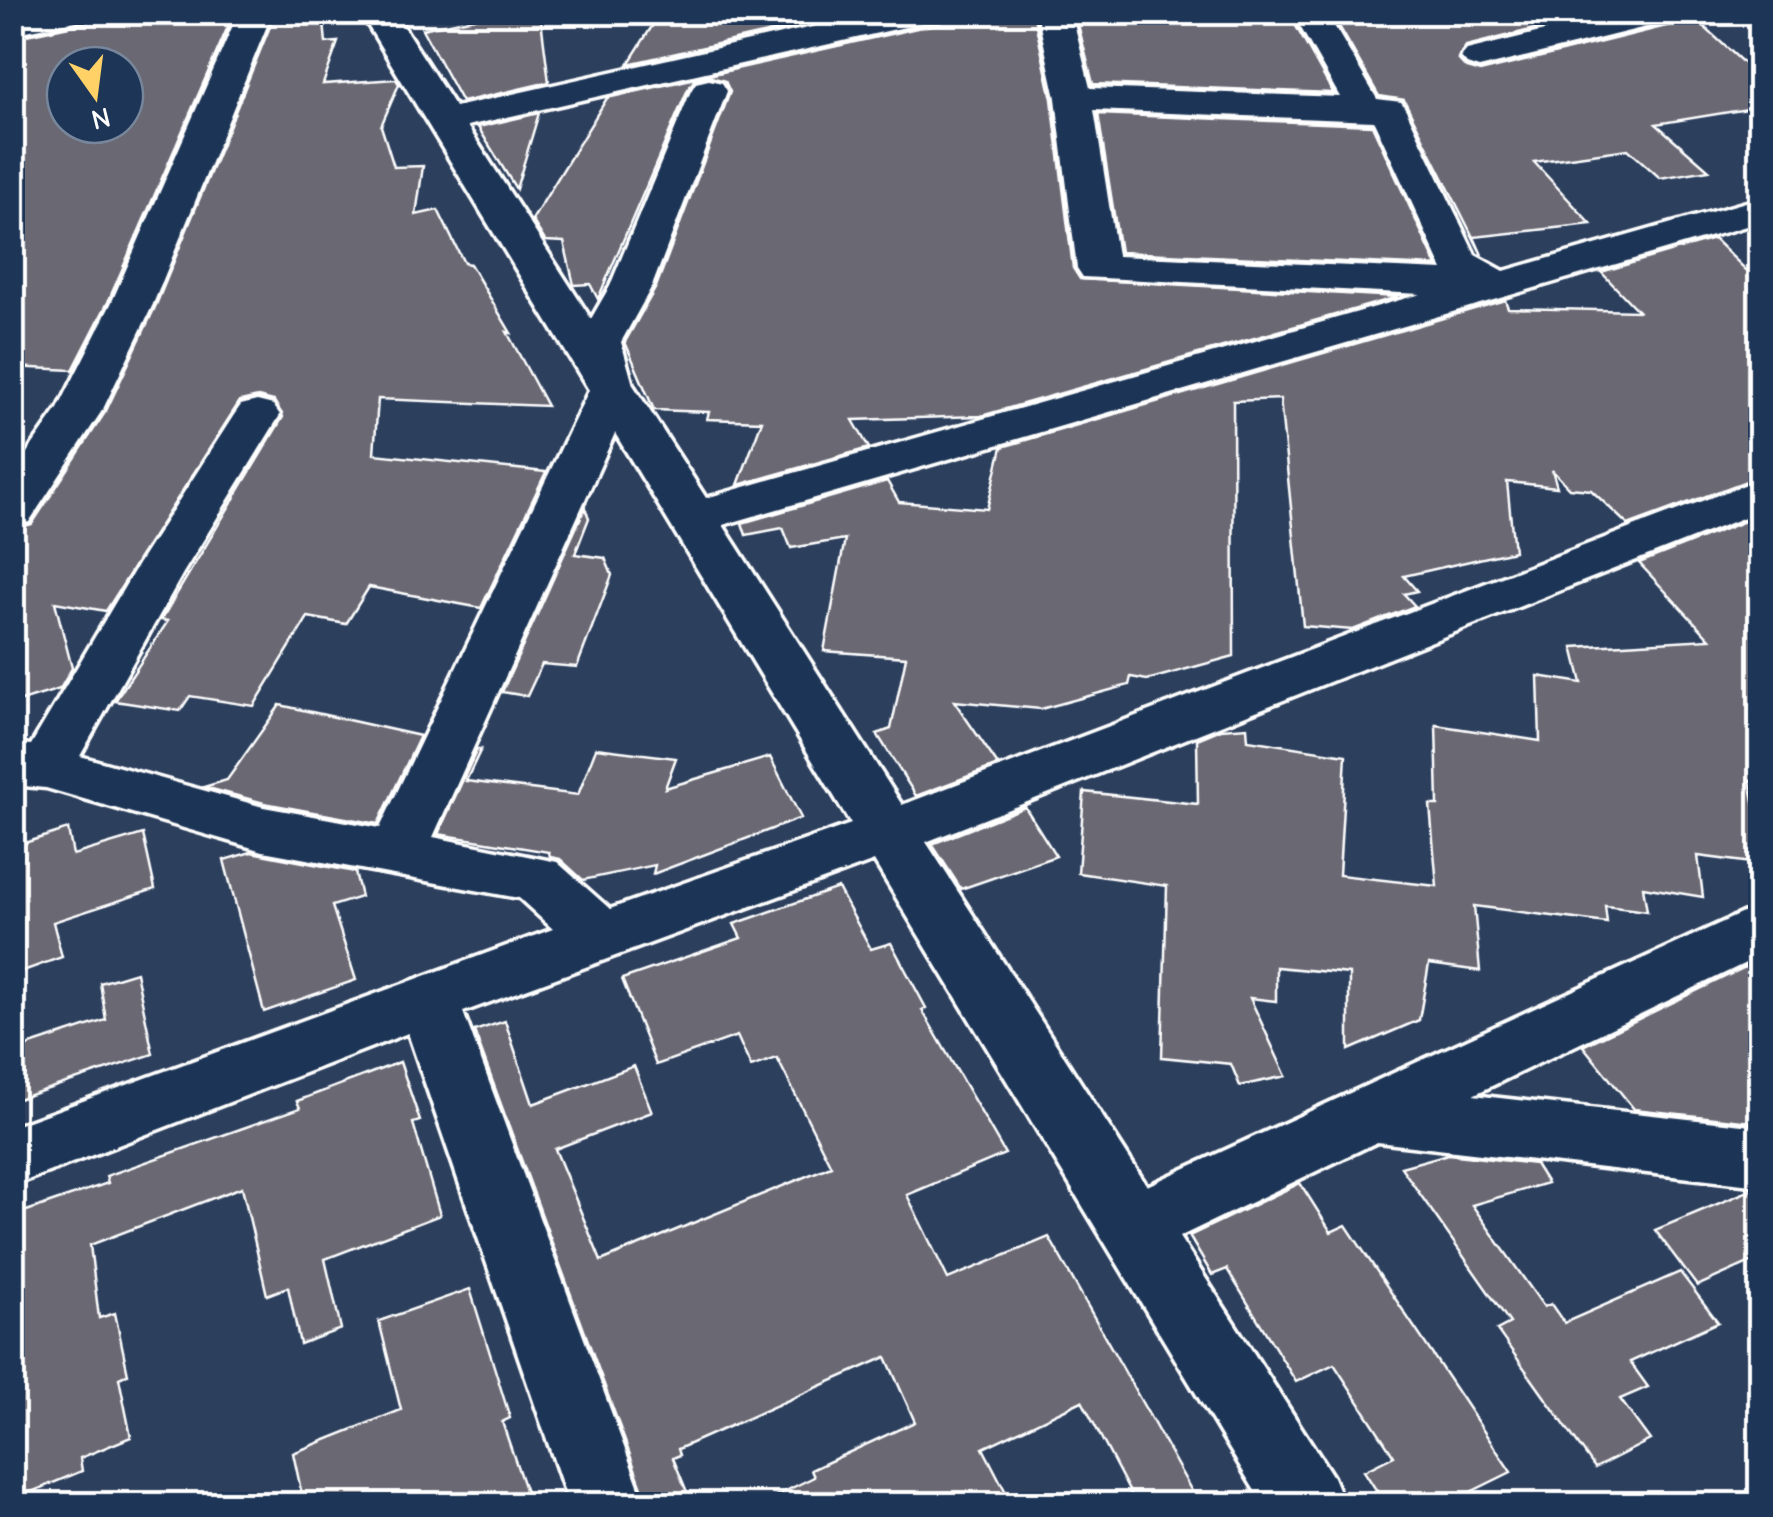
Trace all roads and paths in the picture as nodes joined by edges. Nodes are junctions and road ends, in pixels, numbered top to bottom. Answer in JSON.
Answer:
{"nodes":[{"id":1,"x":73,"y":12,"type":"edge"},
{"id":2,"x":250,"y":12,"type":"edge"},
{"id":3,"x":376,"y":12,"type":"edge"},
{"id":4,"x":928,"y":12,"type":"edge"},
{"id":5,"x":1054,"y":12,"type":"edge"},
{"id":6,"x":1309,"y":12,"type":"edge"},
{"id":7,"x":1666,"y":12,"type":"edge"},
{"id":8,"x":12,"y":24,"type":"edge"},
{"id":9,"x":1478,"y":57,"type":"dead end"},
{"id":10,"x":708,"y":90,"type":"dead end"},
{"id":11,"x":1074,"y":98,"type":"junction"},
{"id":12,"x":1364,"y":106,"type":"junction"},
{"id":13,"x":444,"y":120,"type":"junction"},
{"id":14,"x":1760,"y":210,"type":"edge"},
{"id":15,"x":1499,"y":286,"type":"junction"},
{"id":16,"x":612,"y":389,"type":"junction"},
{"id":17,"x":257,"y":415,"type":"dead end"},
{"id":18,"x":1760,"y":494,"type":"edge"},
{"id":19,"x":12,"y":511,"type":"edge"},
{"id":20,"x":693,"y":518,"type":"junction"},
{"id":21,"x":29,"y":766,"type":"edge"},
{"id":22,"x":889,"y":833,"type":"junction"},
{"id":23,"x":398,"y":851,"type":"junction"},
{"id":24,"x":1760,"y":929,"type":"edge"},
{"id":25,"x":602,"y":936,"type":"junction"},
{"id":26,"x":428,"y":999,"type":"junction"},
{"id":27,"x":1377,"y":1113,"type":"junction"},
{"id":28,"x":12,"y":1157,"type":"edge"},
{"id":29,"x":1760,"y":1157,"type":"edge"},
{"id":30,"x":1133,"y":1226,"type":"junction"},
{"id":31,"x":607,"y":1504,"type":"edge"},
{"id":32,"x":1306,"y":1504,"type":"edge"}],
"edges":[{"from":1,"to":8,"type":"street"},
{"from":2,"to":19,"type":"street"},
{"from":3,"to":13,"type":"street"},
{"from":4,"to":13,"type":"street"},
{"from":5,"to":11,"type":"street"},
{"from":6,"to":12,"type":"street"},
{"from":7,"to":9,"type":"street"},
{"from":10,"to":16,"type":"street"},
{"from":11,"to":12,"type":"street"},
{"from":11,"to":15,"type":"street"},
{"from":12,"to":15,"type":"street"},
{"from":13,"to":16,"type":"street"},
{"from":14,"to":15,"type":"street"},
{"from":15,"to":20,"type":"street"},
{"from":16,"to":20,"type":"street"},
{"from":16,"to":23,"type":"street"},
{"from":17,"to":21,"type":"street"},
{"from":18,"to":22,"type":"street"},
{"from":20,"to":22,"type":"street"},
{"from":21,"to":23,"type":"street"},
{"from":22,"to":25,"type":"street"},
{"from":22,"to":30,"type":"street"},
{"from":23,"to":25,"type":"street"},
{"from":24,"to":27,"type":"street"},
{"from":25,"to":26,"type":"street"},
{"from":26,"to":28,"type":"street"},
{"from":26,"to":31,"type":"street"},
{"from":27,"to":29,"type":"street"},
{"from":27,"to":30,"type":"street"},
{"from":30,"to":32,"type":"street"}]}
